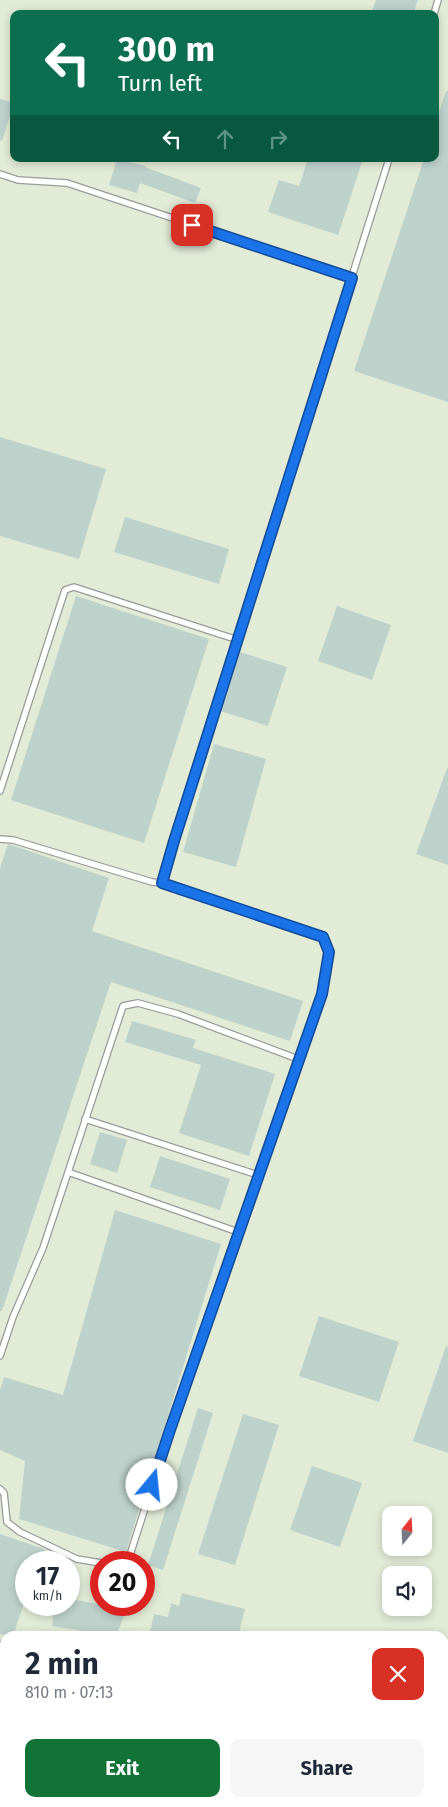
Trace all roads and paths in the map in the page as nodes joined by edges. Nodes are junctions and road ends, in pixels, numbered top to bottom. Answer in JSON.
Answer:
{"nodes":[{"id":1,"x":388,"y":162,"type":"edge"},
{"id":2,"x":0,"y":174,"type":"edge"},
{"id":3,"x":352,"y":278,"type":"junction"},
{"id":4,"x":238,"y":640,"type":"junction"},
{"id":5,"x":0,"y":791,"type":"edge"},
{"id":6,"x":0,"y":839,"type":"edge"},
{"id":7,"x":162,"y":883,"type":"junction"},
{"id":8,"x":298,"y":1059,"type":"junction"},
{"id":9,"x":85,"y":1118,"type":"junction"},
{"id":10,"x":68,"y":1172,"type":"junction"},
{"id":11,"x":258,"y":1175,"type":"junction"},
{"id":12,"x":238,"y":1232,"type":"junction"},
{"id":13,"x":0,"y":1356,"type":"edge"},
{"id":14,"x":0,"y":1489,"type":"edge"},
{"id":15,"x":131,"y":1551,"type":"edge"},
{"id":16,"x":90,"y":1561,"type":"edge"}],
"edges":[{"from":1,"to":3,"type":"lane"},
{"from":2,"to":3,"type":"lane"},
{"from":3,"to":4,"type":"lane"},
{"from":4,"to":5,"type":"lane"},
{"from":4,"to":7,"type":"lane"},
{"from":6,"to":7,"type":"lane"},
{"from":7,"to":8,"type":"lane"},
{"from":8,"to":9,"type":"lane"},
{"from":8,"to":11,"type":"lane"},
{"from":9,"to":10,"type":"lane"},
{"from":9,"to":11,"type":"lane"},
{"from":10,"to":12,"type":"lane"},
{"from":10,"to":13,"type":"lane"},
{"from":11,"to":12,"type":"lane"},
{"from":12,"to":15,"type":"lane"},
{"from":14,"to":16,"type":"lane"}]}
